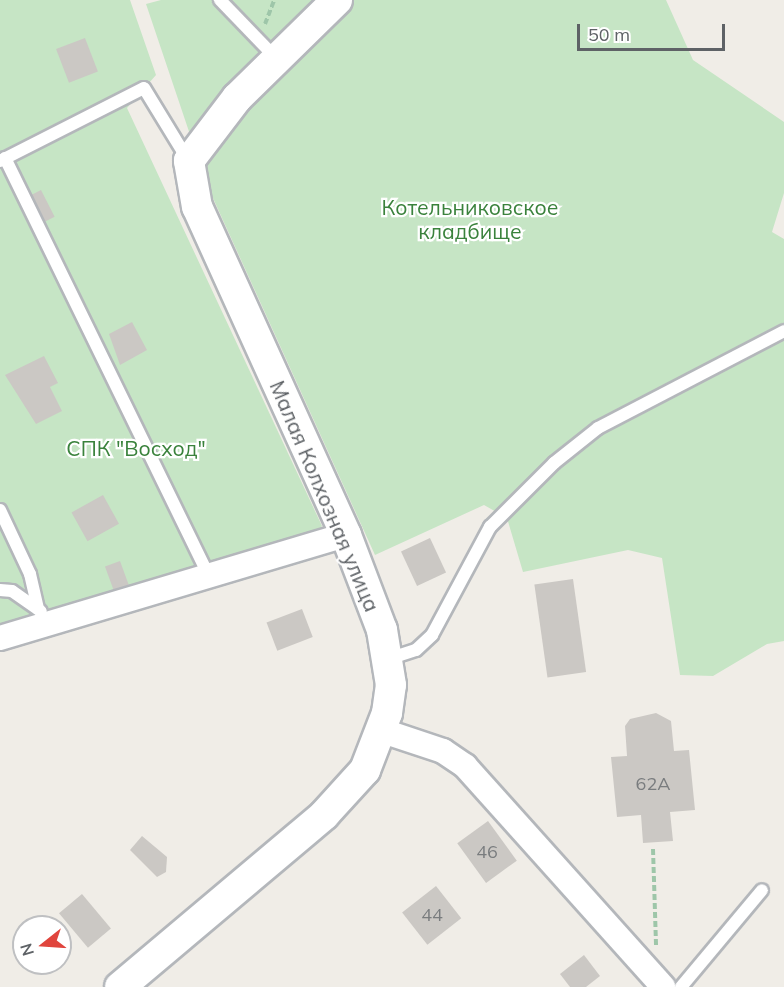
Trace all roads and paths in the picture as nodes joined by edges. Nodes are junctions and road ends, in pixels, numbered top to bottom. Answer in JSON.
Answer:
{"nodes":[{"id":1,"x":220,"y":0,"type":"edge"},
{"id":2,"x":337,"y":0,"type":"edge"},
{"id":3,"x":277,"y":58,"type":"junction"},
{"id":4,"x":3,"y":160,"type":"edge"},
{"id":5,"x":189,"y":161,"type":"junction"},
{"id":6,"x":784,"y":331,"type":"edge"},
{"id":7,"x":0,"y":510,"type":"edge"},
{"id":8,"x":346,"y":535,"type":"junction"},
{"id":9,"x":207,"y":573,"type":"junction"},
{"id":10,"x":0,"y":590,"type":"edge"},
{"id":11,"x":46,"y":615,"type":"junction"},
{"id":12,"x":0,"y":638,"type":"edge"},
{"id":13,"x":388,"y":659,"type":"junction"},
{"id":14,"x":383,"y":731,"type":"junction"},
{"id":15,"x":653,"y":849,"type":"dead end"},
{"id":16,"x":762,"y":890,"type":"dead end"},
{"id":17,"x":660,"y":982,"type":"edge"},
{"id":18,"x":120,"y":987,"type":"edge"},
{"id":19,"x":681,"y":987,"type":"edge"}],
"edges":[{"from":1,"to":3,"type":"lane"},
{"from":2,"to":3,"type":"street"},
{"from":3,"to":5,"type":"street"},
{"from":4,"to":5,"type":"lane"},
{"from":4,"to":9,"type":"lane"},
{"from":5,"to":8,"type":"street","name":"Малая Колхозная улица"},
{"from":6,"to":13,"type":"lane"},
{"from":7,"to":11,"type":"lane"},
{"from":8,"to":9,"type":"street"},
{"from":8,"to":13,"type":"street","name":"Малая Колхозная улица"},
{"from":9,"to":11,"type":"street"},
{"from":10,"to":11,"type":"lane"},
{"from":11,"to":12,"type":"street"},
{"from":13,"to":14,"type":"street","name":"Малая Колхозная улица"},
{"from":14,"to":17,"type":"street"},
{"from":14,"to":18,"type":"street","name":"Малая Колхозная улица"},
{"from":15,"to":17,"type":"path"},
{"from":16,"to":19,"type":"lane"}]}
